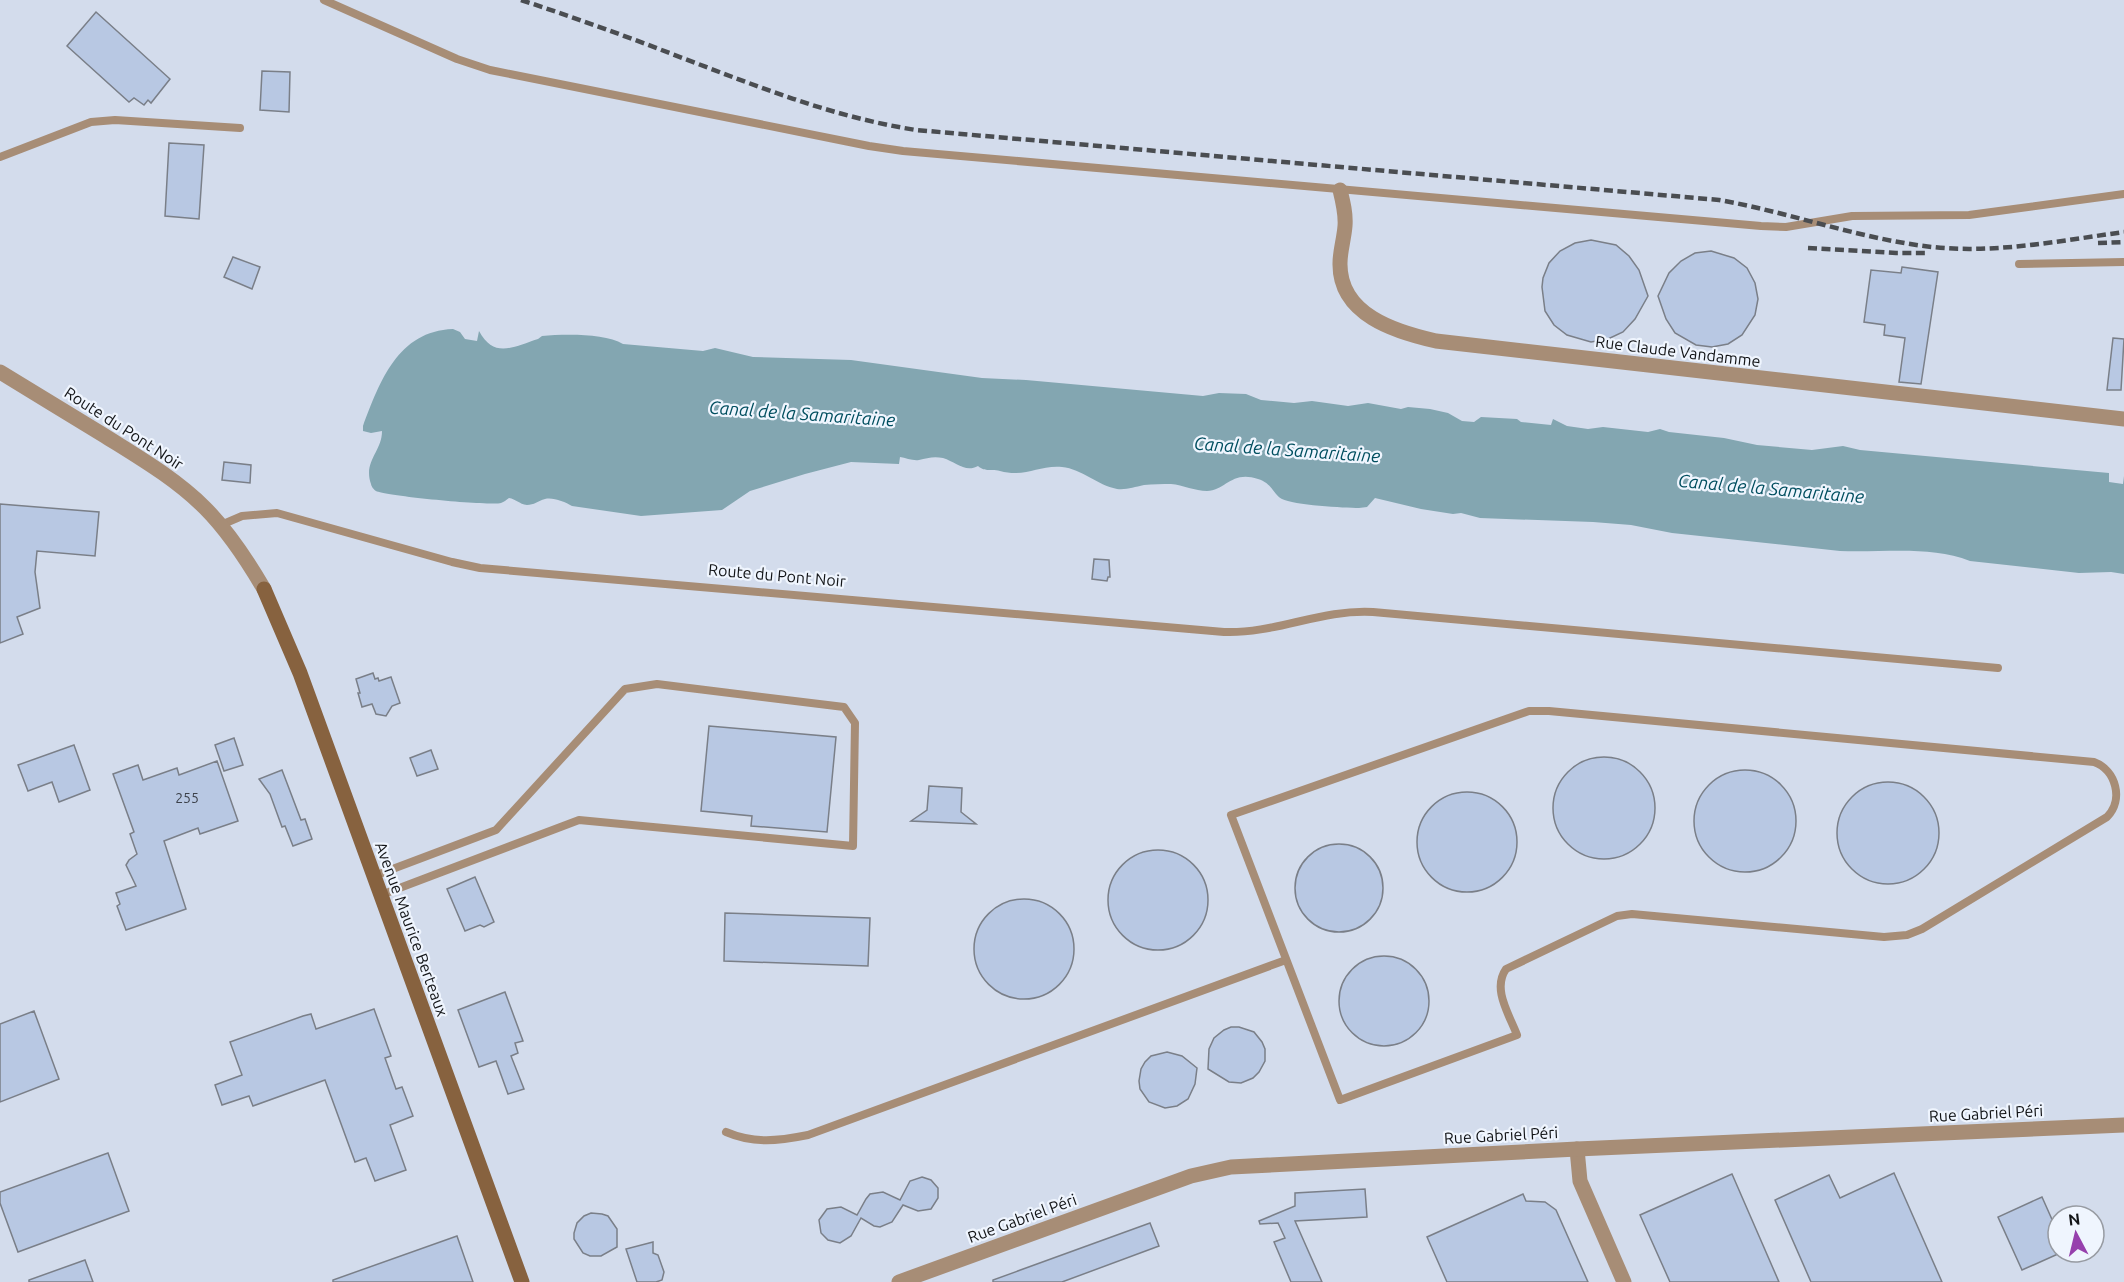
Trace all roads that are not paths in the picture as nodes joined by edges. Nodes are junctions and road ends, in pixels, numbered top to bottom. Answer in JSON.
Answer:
{"nodes":[{"id":1,"x":324,"y":0,"type":"edge"},
{"id":2,"x":240,"y":128,"type":"dead end"},
{"id":3,"x":0,"y":158,"type":"edge"},
{"id":4,"x":1340,"y":190,"type":"junction"},
{"id":5,"x":2124,"y":194,"type":"edge"},
{"id":6,"x":2124,"y":262,"type":"edge"},
{"id":7,"x":2019,"y":264,"type":"dead end"},
{"id":8,"x":0,"y":372,"type":"edge"},
{"id":9,"x":2124,"y":419,"type":"edge"},
{"id":10,"x":221,"y":525,"type":"junction"},
{"id":11,"x":264,"y":590,"type":"joint"},
{"id":12,"x":1998,"y":668,"type":"dead end"},
{"id":13,"x":374,"y":876,"type":"junction"},
{"id":14,"x":381,"y":895,"type":"junction"},
{"id":15,"x":1286,"y":960,"type":"junction"},
{"id":16,"x":2124,"y":1125,"type":"edge"},
{"id":17,"x":726,"y":1132,"type":"dead end"},
{"id":18,"x":1577,"y":1149,"type":"junction"},
{"id":19,"x":522,"y":1282,"type":"edge"},
{"id":20,"x":899,"y":1282,"type":"edge"},
{"id":21,"x":1624,"y":1282,"type":"edge"}],
"edges":[{"from":1,"to":4,"type":"lane"},
{"from":2,"to":3,"type":"lane"},
{"from":4,"to":5,"type":"lane"},
{"from":4,"to":9,"type":"street","name":"Rue Claude Vandamme"},
{"from":6,"to":7,"type":"lane"},
{"from":8,"to":10,"type":"street","name":"Route du Pont Noir"},
{"from":10,"to":11,"type":"street","name":"Route du Pont Noir"},
{"from":10,"to":12,"type":"lane","name":"Route du Pont Noir"},
{"from":11,"to":13,"type":"street","name":"Avenue Maurice Berteaux"},
{"from":13,"to":14,"type":"street","name":"Avenue Maurice Berteaux"},
{"from":13,"to":14,"type":"lane"},
{"from":14,"to":19,"type":"street","name":"Avenue Maurice Berteaux"},
{"from":15,"to":15,"type":"lane"},
{"from":15,"to":17,"type":"lane"},
{"from":16,"to":18,"type":"street","name":"Rue Gabriel Péri"},
{"from":18,"to":20,"type":"street","name":"Rue Gabriel Péri"},
{"from":18,"to":21,"type":"street"}]}
